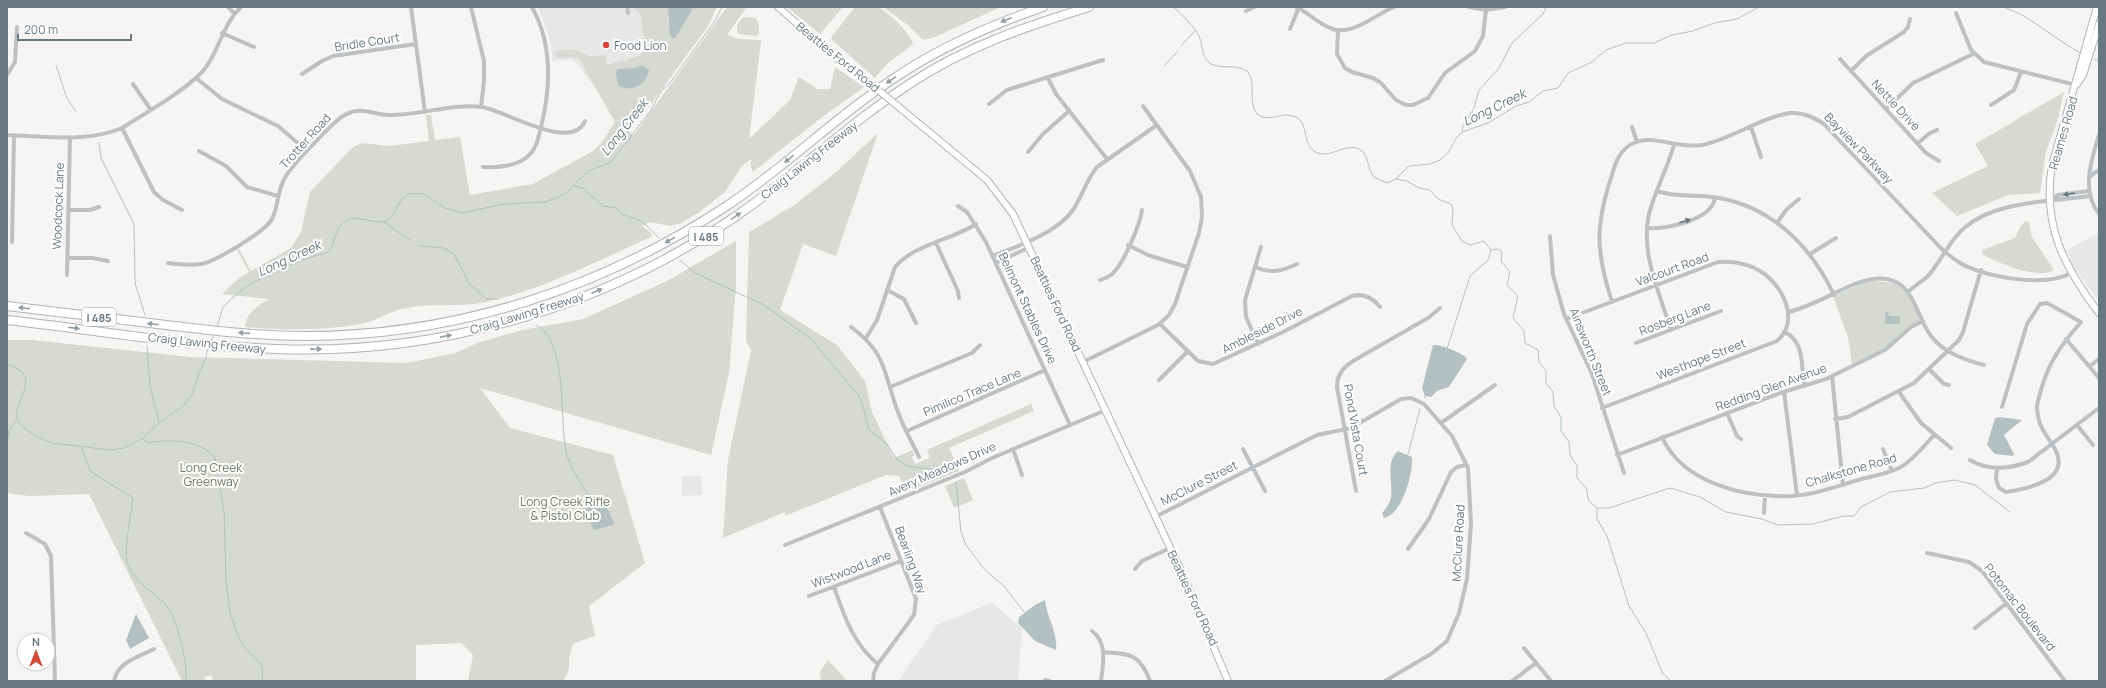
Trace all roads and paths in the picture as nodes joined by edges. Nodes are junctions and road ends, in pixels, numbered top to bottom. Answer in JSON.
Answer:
{"nodes":[{"id":1,"x":228,"y":7,"type":"edge"},
{"id":2,"x":241,"y":7,"type":"edge"},
{"id":3,"x":412,"y":7,"type":"edge"},
{"id":4,"x":471,"y":7,"type":"edge"},
{"id":5,"x":532,"y":7,"type":"edge"},
{"id":6,"x":627,"y":7,"type":"edge"},
{"id":7,"x":778,"y":7,"type":"edge"},
{"id":8,"x":1043,"y":7,"type":"edge"},
{"id":9,"x":1089,"y":7,"type":"edge"},
{"id":10,"x":1254,"y":7,"type":"edge"},
{"id":11,"x":1298,"y":7,"type":"edge"},
{"id":12,"x":1394,"y":7,"type":"edge"},
{"id":13,"x":1469,"y":7,"type":"edge"},
{"id":14,"x":1505,"y":7,"type":"edge"},
{"id":15,"x":2097,"y":7,"type":"edge"},
{"id":16,"x":1486,"y":10,"type":"junction"},
{"id":17,"x":1246,"y":11,"type":"dead end"},
{"id":18,"x":234,"y":13,"type":"junction"},
{"id":19,"x":1956,"y":13,"type":"dead end"},
{"id":20,"x":628,"y":14,"type":"dead end"},
{"id":21,"x":1910,"y":19,"type":"dead end"},
{"id":22,"x":2099,"y":24,"type":"edge"},
{"id":23,"x":17,"y":27,"type":"dead end"},
{"id":24,"x":1290,"y":29,"type":"dead end"},
{"id":25,"x":1338,"y":30,"type":"junction"},
{"id":26,"x":222,"y":33,"type":"junction"},
{"id":27,"x":416,"y":44,"type":"junction"},
{"id":28,"x":254,"y":47,"type":"dead end"},
{"id":29,"x":1973,"y":54,"type":"junction"},
{"id":30,"x":2089,"y":54,"type":"junction"},
{"id":31,"x":1840,"y":59,"type":"dead end"},
{"id":32,"x":1103,"y":60,"type":"dead end"},
{"id":33,"x":1851,"y":71,"type":"junction"},
{"id":34,"x":2021,"y":72,"type":"junction"},
{"id":35,"x":302,"y":74,"type":"dead end"},
{"id":36,"x":7,"y":75,"type":"edge"},
{"id":37,"x":196,"y":78,"type":"junction"},
{"id":38,"x":1048,"y":78,"type":"junction"},
{"id":39,"x":133,"y":84,"type":"dead end"},
{"id":40,"x":2076,"y":85,"type":"junction"},
{"id":41,"x":988,"y":104,"type":"dead end"},
{"id":42,"x":1991,"y":105,"type":"dead end"},
{"id":43,"x":1143,"y":106,"type":"dead end"},
{"id":44,"x":481,"y":107,"type":"junction"},
{"id":45,"x":1886,"y":109,"type":"junction"},
{"id":46,"x":151,"y":110,"type":"junction"},
{"id":47,"x":1070,"y":111,"type":"junction"},
{"id":48,"x":425,"y":112,"type":"junction"},
{"id":49,"x":585,"y":122,"type":"dead end"},
{"id":50,"x":1157,"y":125,"type":"junction"},
{"id":51,"x":1632,"y":127,"type":"dead end"},
{"id":52,"x":1751,"y":127,"type":"junction"},
{"id":53,"x":122,"y":128,"type":"junction"},
{"id":54,"x":541,"y":128,"type":"junction"},
{"id":55,"x":1937,"y":130,"type":"dead end"},
{"id":56,"x":2099,"y":135,"type":"edge"},
{"id":57,"x":7,"y":136,"type":"edge"},
{"id":58,"x":14,"y":136,"type":"junction"},
{"id":59,"x":70,"y":137,"type":"junction"},
{"id":60,"x":1637,"y":142,"type":"junction"},
{"id":61,"x":1918,"y":143,"type":"junction"},
{"id":62,"x":1674,"y":145,"type":"junction"},
{"id":63,"x":199,"y":151,"type":"dead end"},
{"id":64,"x":307,"y":151,"type":"junction"},
{"id":65,"x":1028,"y":152,"type":"dead end"},
{"id":66,"x":1761,"y":157,"type":"dead end"},
{"id":67,"x":1107,"y":159,"type":"junction"},
{"id":68,"x":1939,"y":161,"type":"dead end"},
{"id":69,"x":483,"y":167,"type":"dead end"},
{"id":70,"x":2099,"y":170,"type":"edge"},
{"id":71,"x":2090,"y":176,"type":"junction"},
{"id":72,"x":1658,"y":191,"type":"junction"},
{"id":73,"x":2089,"y":191,"type":"junction"},
{"id":74,"x":278,"y":196,"type":"junction"},
{"id":75,"x":2090,"y":196,"type":"junction"},
{"id":76,"x":1715,"y":198,"type":"junction"},
{"id":77,"x":1799,"y":199,"type":"dead end"},
{"id":78,"x":2051,"y":200,"type":"junction"},
{"id":79,"x":958,"y":206,"type":"dead end"},
{"id":80,"x":99,"y":208,"type":"dead end"},
{"id":81,"x":68,"y":210,"type":"junction"},
{"id":82,"x":182,"y":210,"type":"dead end"},
{"id":83,"x":1142,"y":210,"type":"dead end"},
{"id":84,"x":2099,"y":214,"type":"edge"},
{"id":85,"x":1777,"y":223,"type":"junction"},
{"id":86,"x":976,"y":224,"type":"junction"},
{"id":87,"x":1647,"y":228,"type":"junction"},
{"id":88,"x":1550,"y":236,"type":"dead end"},
{"id":89,"x":1836,"y":238,"type":"dead end"},
{"id":90,"x":12,"y":242,"type":"dead end"},
{"id":91,"x":936,"y":243,"type":"junction"},
{"id":92,"x":1029,"y":245,"type":"junction"},
{"id":93,"x":1128,"y":245,"type":"junction"},
{"id":94,"x":1261,"y":247,"type":"dead end"},
{"id":95,"x":1945,"y":252,"type":"junction"},
{"id":96,"x":1810,"y":254,"type":"junction"},
{"id":97,"x":993,"y":256,"type":"junction"},
{"id":98,"x":67,"y":258,"type":"junction"},
{"id":99,"x":108,"y":261,"type":"dead end"},
{"id":100,"x":168,"y":263,"type":"dead end"},
{"id":101,"x":996,"y":263,"type":"junction"},
{"id":102,"x":1297,"y":264,"type":"dead end"},
{"id":103,"x":1187,"y":267,"type":"junction"},
{"id":104,"x":1256,"y":267,"type":"junction"},
{"id":105,"x":1981,"y":270,"type":"junction"},
{"id":106,"x":2071,"y":273,"type":"junction"},
{"id":107,"x":67,"y":275,"type":"dead end"},
{"id":108,"x":1100,"y":280,"type":"dead end"},
{"id":109,"x":1657,"y":284,"type":"junction"},
{"id":110,"x":887,"y":290,"type":"junction"},
{"id":111,"x":1908,"y":292,"type":"junction"},
{"id":112,"x":1834,"y":295,"type":"junction"},
{"id":113,"x":959,"y":298,"type":"dead end"},
{"id":114,"x":1612,"y":302,"type":"junction"},
{"id":115,"x":7,"y":306,"type":"edge"},
{"id":116,"x":1380,"y":307,"type":"dead end"},
{"id":117,"x":1440,"y":308,"type":"dead end"},
{"id":118,"x":1721,"y":311,"type":"dead end"},
{"id":119,"x":1788,"y":312,"type":"junction"},
{"id":120,"x":2099,"y":313,"type":"edge"},
{"id":121,"x":1566,"y":319,"type":"junction"},
{"id":122,"x":7,"y":320,"type":"edge"},
{"id":123,"x":1923,"y":321,"type":"junction"},
{"id":124,"x":916,"y":323,"type":"dead end"},
{"id":125,"x":1160,"y":324,"type":"junction"},
{"id":126,"x":851,"y":327,"type":"dead end"},
{"id":127,"x":1671,"y":330,"type":"junction"},
{"id":128,"x":1784,"y":332,"type":"junction"},
{"id":129,"x":866,"y":338,"type":"junction"},
{"id":130,"x":2066,"y":339,"type":"junction"},
{"id":131,"x":1258,"y":344,"type":"junction"},
{"id":132,"x":1636,"y":344,"type":"dead end"},
{"id":133,"x":980,"y":345,"type":"dead end"},
{"id":134,"x":1948,"y":350,"type":"junction"},
{"id":135,"x":1187,"y":352,"type":"junction"},
{"id":136,"x":2099,"y":359,"type":"edge"},
{"id":137,"x":1083,"y":362,"type":"junction"},
{"id":138,"x":1984,"y":365,"type":"dead end"},
{"id":139,"x":2090,"y":366,"type":"junction"},
{"id":140,"x":1930,"y":369,"type":"junction"},
{"id":141,"x":1046,"y":370,"type":"junction"},
{"id":142,"x":1832,"y":376,"type":"junction"},
{"id":143,"x":2099,"y":378,"type":"edge"},
{"id":144,"x":1159,"y":380,"type":"dead end"},
{"id":145,"x":1949,"y":385,"type":"dead end"},
{"id":146,"x":1495,"y":386,"type":"dead end"},
{"id":147,"x":1806,"y":386,"type":"junction"},
{"id":148,"x":890,"y":387,"type":"junction"},
{"id":149,"x":1784,"y":392,"type":"junction"},
{"id":150,"x":1899,"y":392,"type":"junction"},
{"id":151,"x":2002,"y":407,"type":"dead end"},
{"id":152,"x":1602,"y":408,"type":"junction"},
{"id":153,"x":2099,"y":408,"type":"edge"},
{"id":154,"x":1106,"y":410,"type":"junction"},
{"id":155,"x":1727,"y":413,"type":"junction"},
{"id":156,"x":1835,"y":419,"type":"junction"},
{"id":157,"x":1441,"y":423,"type":"junction"},
{"id":158,"x":1070,"y":425,"type":"junction"},
{"id":159,"x":2077,"y":425,"type":"junction"},
{"id":160,"x":1344,"y":430,"type":"junction"},
{"id":161,"x":907,"y":431,"type":"junction"},
{"id":162,"x":1934,"y":435,"type":"junction"},
{"id":163,"x":1662,"y":437,"type":"junction"},
{"id":164,"x":1741,"y":440,"type":"dead end"},
{"id":165,"x":2052,"y":444,"type":"junction"},
{"id":166,"x":2093,"y":445,"type":"dead end"},
{"id":167,"x":1883,"y":448,"type":"dead end"},
{"id":168,"x":1951,"y":448,"type":"dead end"},
{"id":169,"x":1013,"y":449,"type":"junction"},
{"id":170,"x":1243,"y":449,"type":"dead end"},
{"id":171,"x":1618,"y":455,"type":"junction"},
{"id":172,"x":919,"y":457,"type":"dead end"},
{"id":173,"x":1970,"y":460,"type":"dead end"},
{"id":174,"x":1466,"y":465,"type":"junction"},
{"id":175,"x":1253,"y":467,"type":"junction"},
{"id":176,"x":1997,"y":468,"type":"junction"},
{"id":177,"x":1892,"y":471,"type":"junction"},
{"id":178,"x":1624,"y":473,"type":"dead end"},
{"id":179,"x":1022,"y":475,"type":"dead end"},
{"id":180,"x":1843,"y":485,"type":"junction"},
{"id":181,"x":1265,"y":491,"type":"dead end"},
{"id":182,"x":1356,"y":491,"type":"dead end"},
{"id":183,"x":1765,"y":495,"type":"junction"},
{"id":184,"x":1797,"y":495,"type":"junction"},
{"id":185,"x":880,"y":507,"type":"junction"},
{"id":186,"x":1764,"y":513,"type":"dead end"},
{"id":187,"x":1156,"y":517,"type":"junction"},
{"id":188,"x":26,"y":533,"type":"dead end"},
{"id":189,"x":785,"y":545,"type":"dead end"},
{"id":190,"x":1170,"y":548,"type":"junction"},
{"id":191,"x":1408,"y":549,"type":"dead end"},
{"id":192,"x":1927,"y":553,"type":"dead end"},
{"id":193,"x":901,"y":561,"type":"junction"},
{"id":194,"x":1135,"y":569,"type":"dead end"},
{"id":195,"x":834,"y":587,"type":"junction"},
{"id":196,"x":809,"y":596,"type":"dead end"},
{"id":197,"x":2007,"y":603,"type":"junction"},
{"id":198,"x":1975,"y":628,"type":"dead end"},
{"id":199,"x":1092,"y":631,"type":"dead end"},
{"id":200,"x":1524,"y":648,"type":"dead end"},
{"id":201,"x":154,"y":649,"type":"dead end"},
{"id":202,"x":1104,"y":652,"type":"junction"},
{"id":203,"x":1536,"y":663,"type":"junction"},
{"id":204,"x":878,"y":664,"type":"junction"},
{"id":205,"x":55,"y":681,"type":"edge"},
{"id":206,"x":114,"y":681,"type":"edge"},
{"id":207,"x":873,"y":681,"type":"edge"},
{"id":208,"x":1101,"y":681,"type":"edge"},
{"id":209,"x":1150,"y":681,"type":"edge"},
{"id":210,"x":1228,"y":681,"type":"edge"},
{"id":211,"x":1385,"y":681,"type":"edge"},
{"id":212,"x":1512,"y":681,"type":"edge"},
{"id":213,"x":1551,"y":681,"type":"edge"},
{"id":214,"x":2065,"y":681,"type":"edge"}],
"edges":[{"from":1,"to":18,"type":"street"},
{"from":2,"to":18,"type":"street"},
{"from":3,"to":27,"type":"street"},
{"from":4,"to":44,"type":"street"},
{"from":5,"to":54,"type":"street"},
{"from":6,"to":20,"type":"street"},
{"from":7,"to":92,"type":"main road","name":"Beatties Ford Road","bridge":true},
{"from":8,"to":115,"type":"highway","name":"Craig Lawing Freeway","number":"I 485","one_way":true},
{"from":122,"to":9,"type":"highway","name":"Craig Lawing Freeway","number":"I 485","one_way":true},
{"from":10,"to":17,"type":"street"},
{"from":11,"to":24,"type":"street"},
{"from":11,"to":25,"type":"street"},
{"from":12,"to":25,"type":"street"},
{"from":13,"to":16,"type":"street"},
{"from":14,"to":16,"type":"street"},
{"from":15,"to":30,"type":"main road"},
{"from":15,"to":40,"type":"main road","name":"Reames Road"},
{"from":16,"to":25,"type":"street"},
{"from":18,"to":26,"type":"street"},
{"from":19,"to":29,"type":"street"},
{"from":21,"to":33,"type":"street"},
{"from":22,"to":30,"type":"main road","name":"Reames Road"},
{"from":23,"to":36,"type":"street"},
{"from":26,"to":28,"type":"street"},
{"from":26,"to":37,"type":"street"},
{"from":27,"to":35,"type":"street","name":"Bridle Court"},
{"from":27,"to":48,"type":"street"},
{"from":29,"to":34,"type":"street"},
{"from":29,"to":45,"type":"street"},
{"from":30,"to":40,"type":"main road","name":"Reames Road"},
{"from":31,"to":33,"type":"street","name":"Nettle Drive"},
{"from":32,"to":38,"type":"street"},
{"from":33,"to":45,"type":"street","name":"Nettle Drive"},
{"from":34,"to":40,"type":"street"},
{"from":34,"to":42,"type":"street"},
{"from":37,"to":46,"type":"street"},
{"from":37,"to":64,"type":"street"},
{"from":38,"to":41,"type":"street"},
{"from":38,"to":47,"type":"street"},
{"from":39,"to":46,"type":"street"},
{"from":40,"to":78,"type":"main road","name":"Reames Road"},
{"from":43,"to":50,"type":"street"},
{"from":44,"to":48,"type":"street","name":"Trotter Road"},
{"from":44,"to":54,"type":"street","name":"Trotter Road"},
{"from":45,"to":61,"type":"street","name":"Nettle Drive"},
{"from":46,"to":53,"type":"street"},
{"from":47,"to":65,"type":"street"},
{"from":47,"to":67,"type":"street"},
{"from":48,"to":64,"type":"street","name":"Trotter Road"},
{"from":49,"to":54,"type":"street","name":"Trotter Road"},
{"from":50,"to":67,"type":"street"},
{"from":50,"to":103,"type":"street"},
{"from":51,"to":60,"type":"street"},
{"from":52,"to":62,"type":"street","name":"Bayview Parkway"},
{"from":52,"to":66,"type":"street"},
{"from":52,"to":95,"type":"street","name":"Bayview Parkway"},
{"from":53,"to":59,"type":"street"},
{"from":53,"to":82,"type":"street"},
{"from":54,"to":69,"type":"street"},
{"from":55,"to":61,"type":"street"},
{"from":56,"to":71,"type":"street"},
{"from":57,"to":58,"type":"street"},
{"from":58,"to":59,"type":"street"},
{"from":58,"to":90,"type":"street"},
{"from":59,"to":81,"type":"street","name":"Woodcock Lane"},
{"from":60,"to":62,"type":"street","name":"Bayview Parkway"},
{"from":60,"to":114,"type":"street"},
{"from":61,"to":68,"type":"street","name":"Nettle Drive"},
{"from":62,"to":72,"type":"street"},
{"from":63,"to":74,"type":"street"},
{"from":64,"to":74,"type":"street","name":"Trotter Road"},
{"from":67,"to":92,"type":"street"},
{"from":70,"to":71,"type":"street"},
{"from":71,"to":73,"type":"street"},
{"from":72,"to":76,"type":"street"},
{"from":72,"to":87,"type":"street"},
{"from":73,"to":75,"type":"street"},
{"from":73,"to":78,"type":"street","one_way":true},
{"from":74,"to":100,"type":"street","name":"Trotter Road"},
{"from":75,"to":78,"type":"street"},
{"from":75,"to":84,"type":"street"},
{"from":76,"to":85,"type":"street"},
{"from":87,"to":76,"type":"street","one_way":true},
{"from":77,"to":85,"type":"street"},
{"from":78,"to":95,"type":"street"},
{"from":78,"to":106,"type":"main road","name":"Reames Road"},
{"from":79,"to":86,"type":"street","name":"Belmont Stables Drive"},
{"from":80,"to":81,"type":"street"},
{"from":81,"to":98,"type":"street","name":"Woodcock Lane"},
{"from":83,"to":93,"type":"street"},
{"from":85,"to":96,"type":"street"},
{"from":86,"to":91,"type":"street"},
{"from":86,"to":97,"type":"street","name":"Belmont Stables Drive"},
{"from":87,"to":109,"type":"street"},
{"from":88,"to":121,"type":"street","name":"Ainsworth Street"},
{"from":89,"to":96,"type":"street"},
{"from":91,"to":110,"type":"street"},
{"from":91,"to":113,"type":"street"},
{"from":92,"to":97,"type":"street"},
{"from":92,"to":101,"type":"street"},
{"from":92,"to":137,"type":"main road","name":"Beatties Ford Road"},
{"from":93,"to":103,"type":"street"},
{"from":93,"to":108,"type":"street"},
{"from":94,"to":104,"type":"street"},
{"from":95,"to":105,"type":"street","name":"Bayview Parkway"},
{"from":95,"to":111,"type":"street"},
{"from":96,"to":112,"type":"street"},
{"from":97,"to":101,"type":"street","name":"Belmont Stables Drive"},
{"from":98,"to":99,"type":"street"},
{"from":98,"to":107,"type":"street","name":"Woodcock Lane"},
{"from":101,"to":141,"type":"street","name":"Belmont Stables Drive"},
{"from":102,"to":104,"type":"street"},
{"from":103,"to":125,"type":"street"},
{"from":104,"to":131,"type":"street"},
{"from":105,"to":106,"type":"street","name":"Bayview Parkway"},
{"from":105,"to":134,"type":"street"},
{"from":106,"to":120,"type":"main road","name":"Reames Road"},
{"from":109,"to":114,"type":"street","name":"Valcourt Road"},
{"from":109,"to":119,"type":"street","name":"Valcourt Road"},
{"from":109,"to":127,"type":"street"},
{"from":110,"to":124,"type":"street"},
{"from":110,"to":129,"type":"street"},
{"from":111,"to":112,"type":"street"},
{"from":111,"to":123,"type":"street"},
{"from":112,"to":119,"type":"street"},
{"from":114,"to":121,"type":"street","name":"Valcourt Road"},
{"from":116,"to":131,"type":"street","name":"Ambleside Drive"},
{"from":117,"to":160,"type":"street","name":"Pond Vista Court"},
{"from":118,"to":127,"type":"street","name":"Rosberg Lane"},
{"from":119,"to":128,"type":"street"},
{"from":121,"to":152,"type":"street","name":"Ainsworth Street"},
{"from":123,"to":134,"type":"street"},
{"from":123,"to":142,"type":"street","name":"Redding Glen Avenue"},
{"from":125,"to":135,"type":"street","name":"Ambleside Drive"},
{"from":125,"to":137,"type":"street"},
{"from":126,"to":129,"type":"street"},
{"from":127,"to":132,"type":"street","name":"Rosberg Lane"},
{"from":128,"to":147,"type":"street"},
{"from":128,"to":152,"type":"street","name":"Westhope Street"},
{"from":129,"to":148,"type":"street"},
{"from":130,"to":139,"type":"street"},
{"from":130,"to":151,"type":"street"},
{"from":130,"to":165,"type":"street"},
{"from":131,"to":135,"type":"street","name":"Ambleside Drive"},
{"from":133,"to":148,"type":"street"},
{"from":134,"to":138,"type":"street"},
{"from":134,"to":140,"type":"street"},
{"from":135,"to":144,"type":"street"},
{"from":136,"to":139,"type":"street"},
{"from":137,"to":154,"type":"main road","name":"Beatties Ford Road"},
{"from":139,"to":143,"type":"street"},
{"from":140,"to":145,"type":"street"},
{"from":140,"to":150,"type":"street"},
{"from":141,"to":158,"type":"street","name":"Belmont Stables Drive"},
{"from":141,"to":161,"type":"street","name":"Pimilico Trace Lane"},
{"from":142,"to":147,"type":"street","name":"Redding Glen Avenue"},
{"from":142,"to":156,"type":"street"},
{"from":146,"to":157,"type":"street"},
{"from":147,"to":149,"type":"street","name":"Redding Glen Avenue"},
{"from":148,"to":161,"type":"street"},
{"from":149,"to":155,"type":"street","name":"Redding Glen Avenue"},
{"from":149,"to":184,"type":"street"},
{"from":150,"to":156,"type":"street"},
{"from":150,"to":162,"type":"street"},
{"from":152,"to":171,"type":"street","name":"Ainsworth Street"},
{"from":153,"to":159,"type":"street"},
{"from":154,"to":158,"type":"street","name":"Avery Meadows Drive"},
{"from":154,"to":187,"type":"main road","name":"Beatties Ford Road"},
{"from":155,"to":163,"type":"street","name":"Redding Glen Avenue"},
{"from":155,"to":164,"type":"street"},
{"from":156,"to":180,"type":"street"},
{"from":157,"to":160,"type":"street","name":"McClure Road"},
{"from":157,"to":174,"type":"street","name":"McClure Road"},
{"from":158,"to":169,"type":"street","name":"Avery Meadows Drive"},
{"from":159,"to":165,"type":"street"},
{"from":159,"to":166,"type":"street"},
{"from":160,"to":175,"type":"street","name":"McClure Road"},
{"from":160,"to":182,"type":"street","name":"Pond Vista Court"},
{"from":161,"to":172,"type":"street"},
{"from":162,"to":168,"type":"street"},
{"from":162,"to":177,"type":"street","name":"Chalkstone Road"},
{"from":163,"to":171,"type":"street","name":"Redding Glen Avenue"},
{"from":163,"to":183,"type":"street","name":"Chalkstone Road"},
{"from":165,"to":176,"type":"street"},
{"from":165,"to":176,"type":"street"},
{"from":167,"to":177,"type":"street"},
{"from":169,"to":179,"type":"street"},
{"from":169,"to":185,"type":"street","name":"Avery Meadows Drive"},
{"from":170,"to":175,"type":"street"},
{"from":171,"to":178,"type":"street","name":"Ainsworth Street"},
{"from":173,"to":176,"type":"street"},
{"from":174,"to":191,"type":"street","name":"McClure Road"},
{"from":174,"to":211,"type":"street","name":"McClure Road"},
{"from":175,"to":181,"type":"street"},
{"from":175,"to":187,"type":"street","name":"McClure Street"},
{"from":177,"to":180,"type":"street","name":"Chalkstone Road"},
{"from":180,"to":184,"type":"street","name":"Chalkstone Road"},
{"from":183,"to":184,"type":"street","name":"Chalkstone Road"},
{"from":183,"to":186,"type":"street"},
{"from":185,"to":189,"type":"street","name":"Avery Meadows Drive"},
{"from":185,"to":193,"type":"street","name":"Bearling Way"},
{"from":187,"to":190,"type":"main road","name":"Beatties Ford Road"},
{"from":188,"to":205,"type":"street"},
{"from":190,"to":194,"type":"street"},
{"from":190,"to":210,"type":"main road","name":"Beatties Ford Road"},
{"from":192,"to":197,"type":"street","name":"Potomac Boulevard"},
{"from":193,"to":195,"type":"street","name":"Wistwood Lane"},
{"from":193,"to":204,"type":"street","name":"Bearling Way"},
{"from":195,"to":196,"type":"street","name":"Wistwood Lane"},
{"from":195,"to":204,"type":"street"},
{"from":197,"to":198,"type":"street"},
{"from":197,"to":214,"type":"street","name":"Potomac Boulevard"},
{"from":199,"to":202,"type":"street"},
{"from":200,"to":203,"type":"street"},
{"from":201,"to":206,"type":"street"},
{"from":202,"to":208,"type":"street"},
{"from":202,"to":209,"type":"street"},
{"from":203,"to":212,"type":"street"},
{"from":203,"to":213,"type":"street"},
{"from":204,"to":207,"type":"street","name":"Bearling Way"}]}
